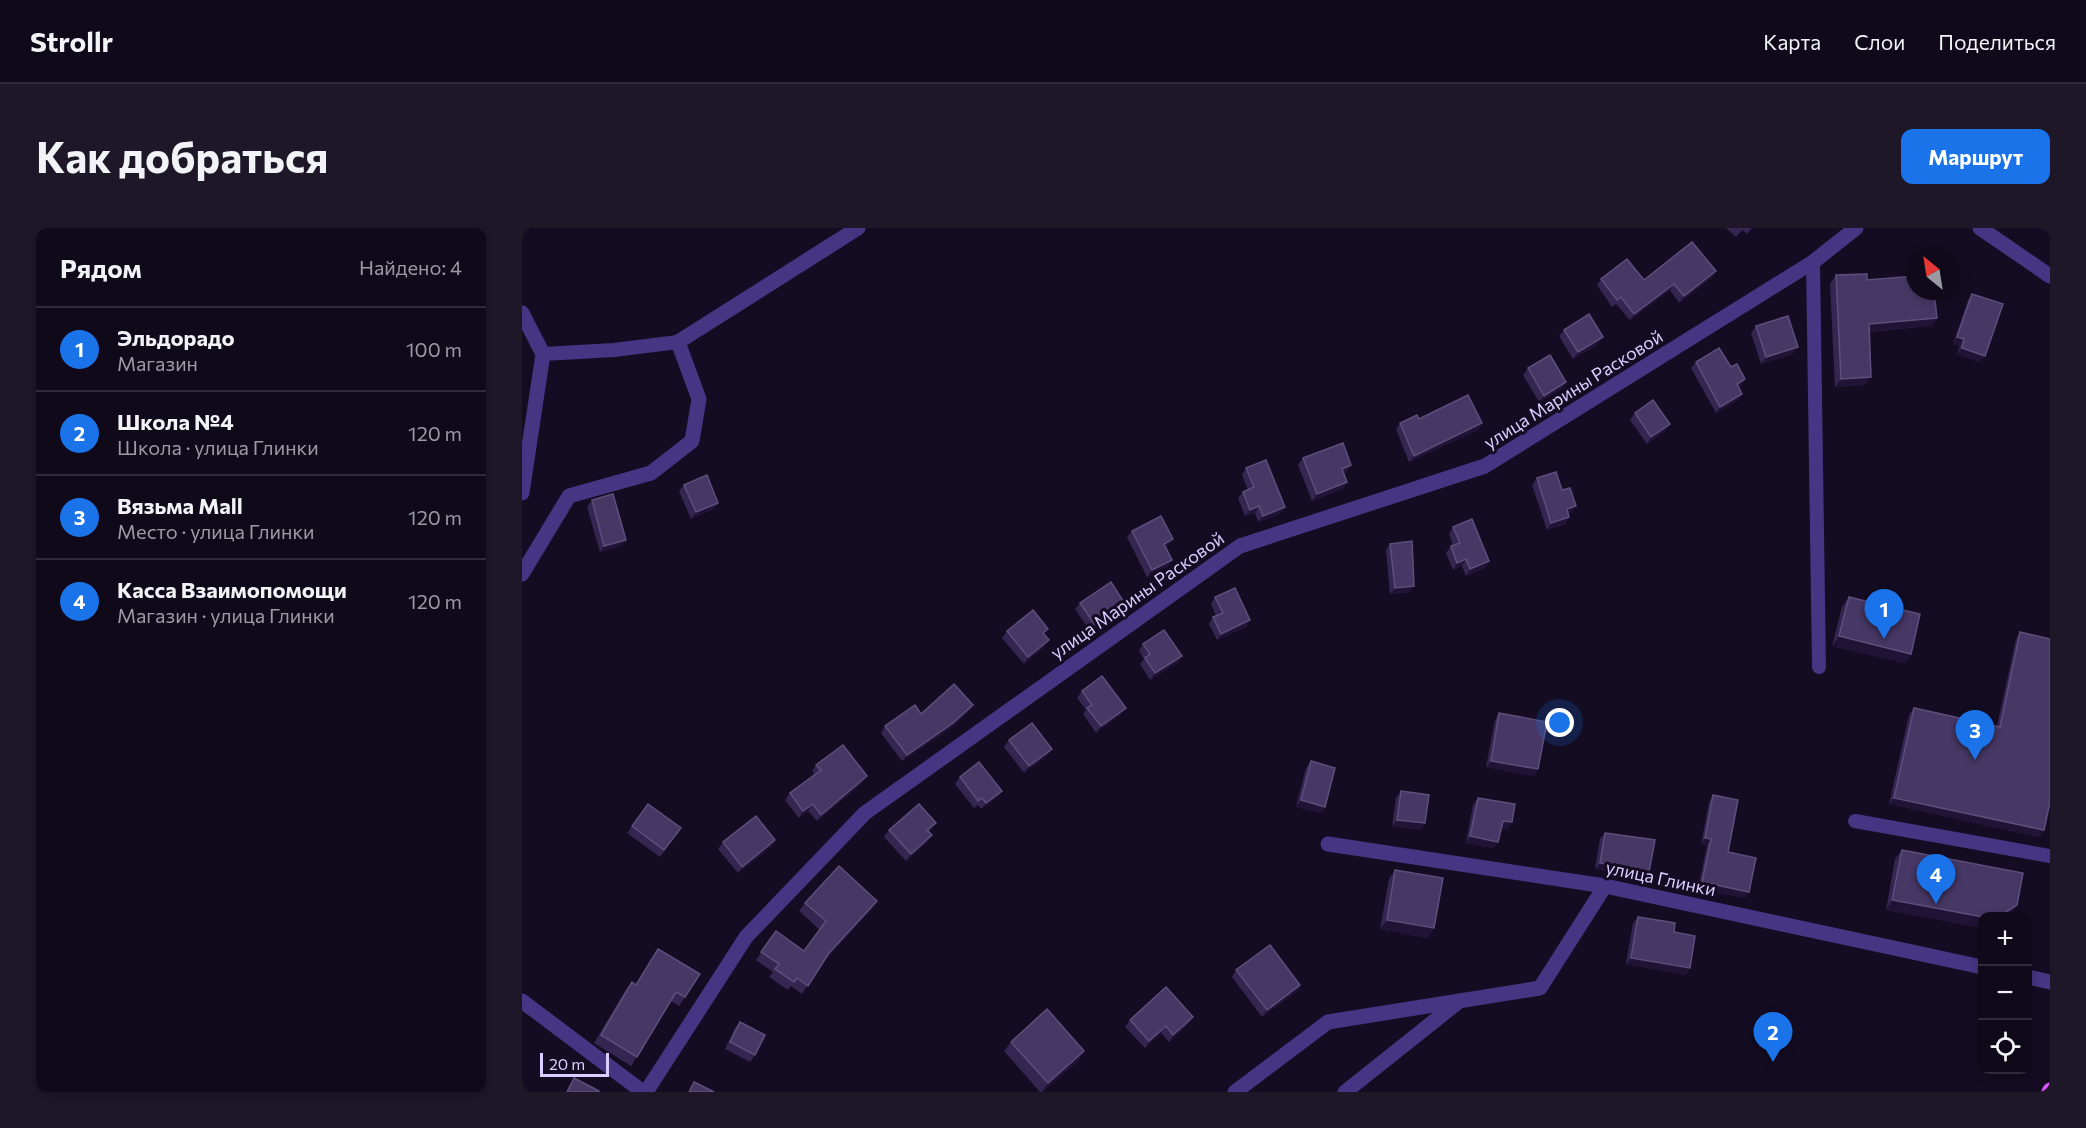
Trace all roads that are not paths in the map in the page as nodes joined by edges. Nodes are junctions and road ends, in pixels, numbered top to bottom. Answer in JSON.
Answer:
{"nodes":[{"id":1,"x":858,"y":228,"type":"edge"},
{"id":2,"x":1856,"y":228,"type":"edge"},
{"id":3,"x":1980,"y":228,"type":"edge"},
{"id":4,"x":1813,"y":262,"type":"junction"},
{"id":5,"x":2050,"y":276,"type":"edge"},
{"id":6,"x":522,"y":314,"type":"edge"},
{"id":7,"x":678,"y":342,"type":"junction"},
{"id":8,"x":543,"y":354,"type":"junction"},
{"id":9,"x":522,"y":493,"type":"edge"},
{"id":10,"x":522,"y":574,"type":"edge"},
{"id":11,"x":1819,"y":667,"type":"dead end"},
{"id":12,"x":1855,"y":821,"type":"dead end"},
{"id":13,"x":1328,"y":844,"type":"dead end"},
{"id":14,"x":2050,"y":856,"type":"edge"},
{"id":15,"x":1605,"y":886,"type":"junction"},
{"id":16,"x":1978,"y":966,"type":"edge"},
{"id":17,"x":2032,"y":978,"type":"edge"},
{"id":18,"x":2050,"y":982,"type":"edge"},
{"id":19,"x":522,"y":1001,"type":"edge"},
{"id":20,"x":1460,"y":1001,"type":"junction"},
{"id":21,"x":644,"y":1092,"type":"edge"},
{"id":22,"x":1235,"y":1092,"type":"edge"},
{"id":23,"x":1345,"y":1092,"type":"edge"}],
"edges":[{"from":1,"to":7,"type":"street"},
{"from":2,"to":4,"type":"street","name":"улица Марины Расковой"},
{"from":3,"to":5,"type":"street"},
{"from":4,"to":11,"type":"lane"},
{"from":4,"to":21,"type":"street","name":"улица Марины Расковой"},
{"from":6,"to":8,"type":"street"},
{"from":7,"to":8,"type":"lane"},
{"from":7,"to":10,"type":"street"},
{"from":8,"to":9,"type":"street"},
{"from":12,"to":14,"type":"lane"},
{"from":13,"to":15,"type":"street","name":"улица Глинки"},
{"from":15,"to":16,"type":"street","name":"улица Глинки"},
{"from":15,"to":20,"type":"street"},
{"from":17,"to":18,"type":"street"},
{"from":19,"to":21,"type":"street"},
{"from":20,"to":22,"type":"street"},
{"from":20,"to":23,"type":"street"}]}
